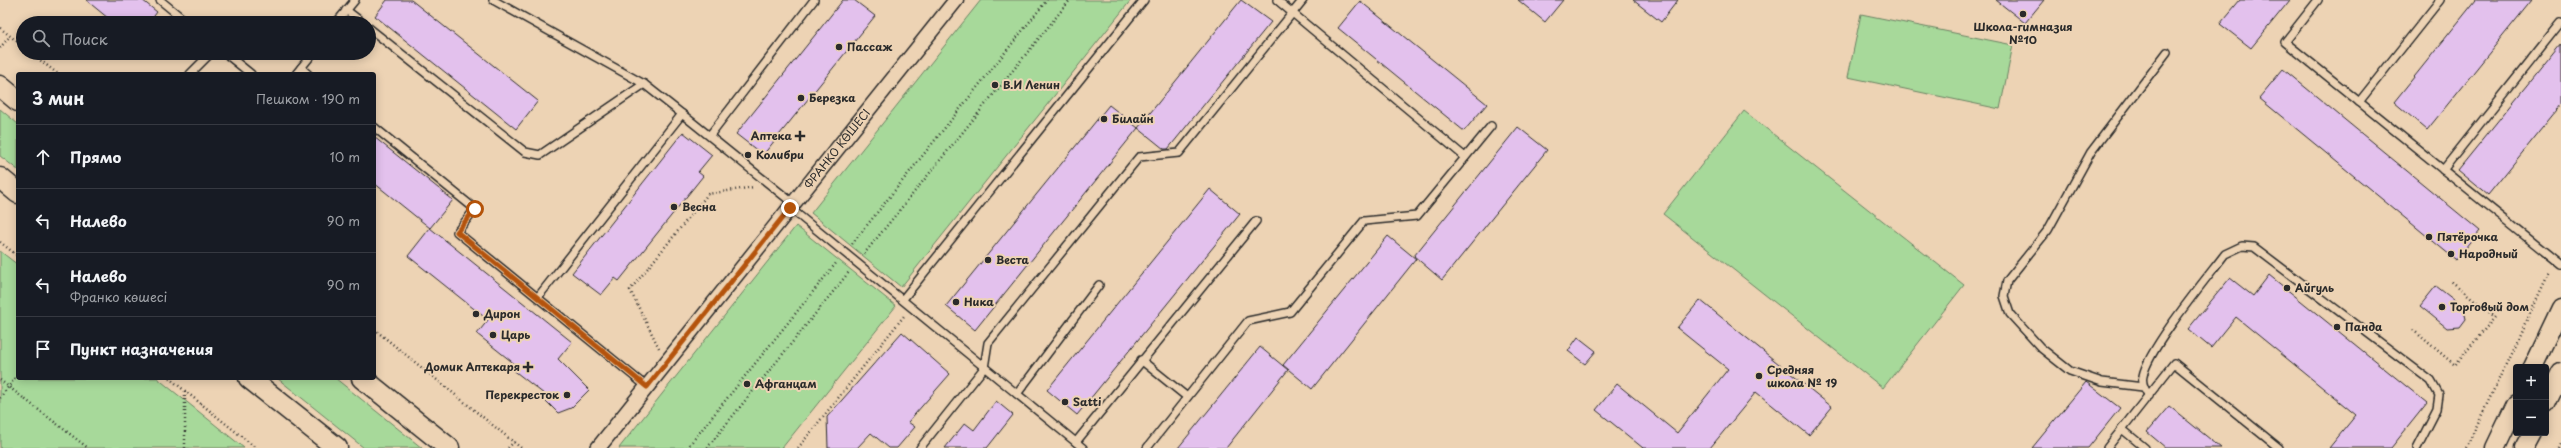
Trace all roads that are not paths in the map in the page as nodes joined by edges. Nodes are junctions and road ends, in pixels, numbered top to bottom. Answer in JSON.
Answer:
{"nodes":[{"id":1,"x":160,"y":0,"type":"edge"},
{"id":2,"x":355,"y":0,"type":"edge"},
{"id":3,"x":493,"y":0,"type":"edge"},
{"id":4,"x":814,"y":0,"type":"edge"},
{"id":5,"x":956,"y":0,"type":"edge"},
{"id":6,"x":1144,"y":0,"type":"edge"},
{"id":7,"x":1277,"y":0,"type":"edge"},
{"id":8,"x":1302,"y":0,"type":"edge"},
{"id":9,"x":2318,"y":0,"type":"edge"},
{"id":10,"x":2440,"y":0,"type":"edge"},
{"id":11,"x":346,"y":10,"type":"junction"},
{"id":12,"x":1292,"y":12,"type":"junction"},
{"id":13,"x":179,"y":16,"type":"edge"},
{"id":14,"x":341,"y":16,"type":"edge"},
{"id":15,"x":354,"y":16,"type":"edge"},
{"id":16,"x":2561,"y":22,"type":"edge"},
{"id":17,"x":376,"y":34,"type":"edge"},
{"id":18,"x":2167,"y":52,"type":"dead end"},
{"id":19,"x":204,"y":60,"type":"edge"},
{"id":20,"x":234,"y":60,"type":"edge"},
{"id":21,"x":307,"y":60,"type":"edge"},
{"id":22,"x":298,"y":71,"type":"edge"},
{"id":23,"x":192,"y":72,"type":"edge"},
{"id":24,"x":249,"y":72,"type":"edge"},
{"id":25,"x":644,"y":84,"type":"junction"},
{"id":26,"x":0,"y":86,"type":"edge"},
{"id":27,"x":16,"y":98,"type":"edge"},
{"id":28,"x":2359,"y":102,"type":"junction"},
{"id":29,"x":682,"y":114,"type":"junction"},
{"id":30,"x":1491,"y":126,"type":"dead end"},
{"id":31,"x":376,"y":129,"type":"edge"},
{"id":32,"x":710,"y":136,"type":"junction"},
{"id":33,"x":1465,"y":157,"type":"junction"},
{"id":34,"x":2442,"y":170,"type":"junction"},
{"id":35,"x":0,"y":178,"type":"edge"},
{"id":36,"x":16,"y":191,"type":"edge"},
{"id":37,"x":792,"y":206,"type":"junction"},
{"id":38,"x":1256,"y":221,"type":"dead end"},
{"id":39,"x":2558,"y":263,"type":"edge"},
{"id":40,"x":1099,"y":285,"type":"dead end"},
{"id":41,"x":538,"y":297,"type":"junction"},
{"id":42,"x":903,"y":299,"type":"junction"},
{"id":43,"x":2561,"y":308,"type":"edge"},
{"id":44,"x":1141,"y":360,"type":"junction"},
{"id":45,"x":2534,"y":364,"type":"edge"},
{"id":46,"x":984,"y":368,"type":"junction"},
{"id":47,"x":2561,"y":373,"type":"edge"},
{"id":48,"x":252,"y":380,"type":"edge"},
{"id":49,"x":364,"y":380,"type":"edge"},
{"id":50,"x":2143,"y":386,"type":"junction"},
{"id":51,"x":647,"y":387,"type":"junction"},
{"id":52,"x":1017,"y":394,"type":"junction"},
{"id":53,"x":1187,"y":396,"type":"junction"},
{"id":54,"x":2149,"y":396,"type":"junction"},
{"id":55,"x":2548,"y":400,"type":"edge"},
{"id":56,"x":2513,"y":410,"type":"edge"},
{"id":57,"x":2122,"y":429,"type":"junction"},
{"id":58,"x":2530,"y":436,"type":"edge"},
{"id":59,"x":1076,"y":442,"type":"junction"},
{"id":60,"x":337,"y":448,"type":"edge"},
{"id":61,"x":449,"y":448,"type":"edge"},
{"id":62,"x":598,"y":448,"type":"edge"},
{"id":63,"x":920,"y":448,"type":"edge"},
{"id":64,"x":1083,"y":448,"type":"edge"},
{"id":65,"x":1147,"y":448,"type":"edge"},
{"id":66,"x":2107,"y":448,"type":"edge"},
{"id":67,"x":2146,"y":448,"type":"edge"},
{"id":68,"x":2279,"y":448,"type":"edge"},
{"id":69,"x":2417,"y":448,"type":"edge"},
{"id":70,"x":2495,"y":448,"type":"edge"},
{"id":71,"x":2524,"y":448,"type":"edge"}],
"edges":[{"from":1,"to":13,"type":"lane"},
{"from":2,"to":11,"type":"lane"},
{"from":3,"to":25,"type":"lane"},
{"from":4,"to":32,"type":"lane"},
{"from":5,"to":37,"type":"street","name":"ФРАНКО КӨШЕСІ"},
{"from":6,"to":42,"type":"lane"},
{"from":7,"to":12,"type":"lane"},
{"from":8,"to":12,"type":"lane"},
{"from":9,"to":28,"type":"lane"},
{"from":10,"to":28,"type":"lane"},
{"from":11,"to":14,"type":"lane"},
{"from":11,"to":15,"type":"lane"},
{"from":12,"to":33,"type":"lane"},
{"from":12,"to":46,"type":"lane"},
{"from":16,"to":34,"type":"lane"},
{"from":17,"to":25,"type":"lane"},
{"from":18,"to":50,"type":"lane"},
{"from":19,"to":23,"type":"lane"},
{"from":20,"to":24,"type":"lane"},
{"from":21,"to":22,"type":"lane"},
{"from":25,"to":29,"type":"lane"},
{"from":26,"to":27,"type":"main road"},
{"from":28,"to":34,"type":"lane"},
{"from":29,"to":32,"type":"lane"},
{"from":29,"to":41,"type":"lane"},
{"from":30,"to":33,"type":"lane"},
{"from":31,"to":41,"type":"lane"},
{"from":32,"to":37,"type":"lane"},
{"from":33,"to":53,"type":"lane"},
{"from":34,"to":39,"type":"lane"},
{"from":35,"to":36,"type":"main road"},
{"from":37,"to":42,"type":"lane"},
{"from":37,"to":51,"type":"street","name":"ФРАНКО КӨШЕСІ"},
{"from":38,"to":44,"type":"lane"},
{"from":40,"to":52,"type":"lane"},
{"from":41,"to":51,"type":"lane"},
{"from":42,"to":46,"type":"lane"},
{"from":43,"to":45,"type":"street"},
{"from":44,"to":53,"type":"lane"},
{"from":44,"to":59,"type":"lane"},
{"from":46,"to":52,"type":"lane"},
{"from":46,"to":63,"type":"lane"},
{"from":47,"to":55,"type":"street"},
{"from":48,"to":60,"type":"main road"},
{"from":49,"to":61,"type":"main road"},
{"from":50,"to":54,"type":"lane"},
{"from":50,"to":69,"type":"lane"},
{"from":51,"to":62,"type":"street","name":"ФРАНКО КӨШЕСІ"},
{"from":52,"to":59,"type":"lane"},
{"from":53,"to":65,"type":"lane"},
{"from":54,"to":57,"type":"lane"},
{"from":54,"to":68,"type":"lane"},
{"from":56,"to":70,"type":"street"},
{"from":57,"to":66,"type":"lane"},
{"from":57,"to":67,"type":"lane"},
{"from":58,"to":71,"type":"street"},
{"from":59,"to":64,"type":"lane"}]}
